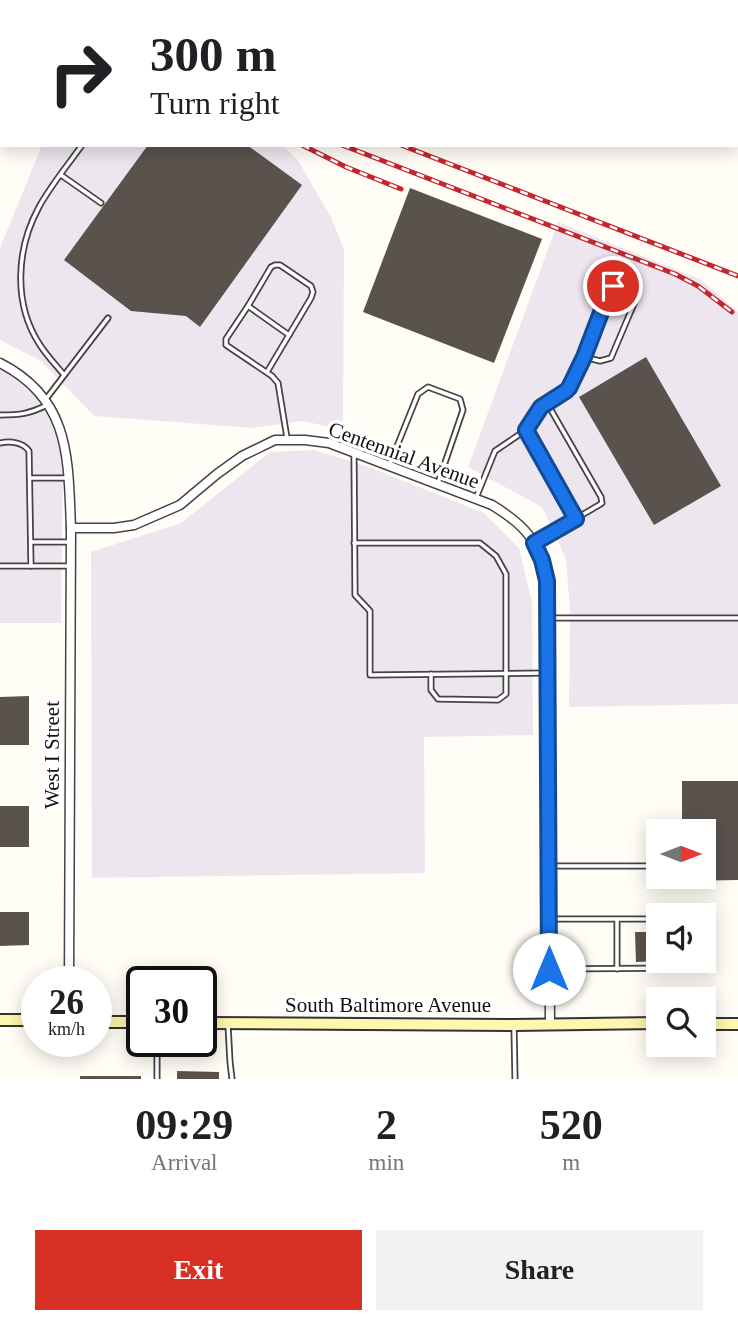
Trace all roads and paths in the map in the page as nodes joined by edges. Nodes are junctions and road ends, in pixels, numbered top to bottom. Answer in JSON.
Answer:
{"nodes":[{"id":1,"x":81,"y":147,"type":"edge"},
{"id":2,"x":61,"y":175,"type":"junction"},
{"id":3,"x":101,"y":203,"type":"dead end"},
{"id":4,"x":247,"y":306,"type":"junction"},
{"id":5,"x":108,"y":318,"type":"dead end"},
{"id":6,"x":289,"y":335,"type":"junction"},
{"id":7,"x":584,"y":357,"type":"junction"},
{"id":8,"x":0,"y":363,"type":"edge"},
{"id":9,"x":267,"y":372,"type":"junction"},
{"id":10,"x":64,"y":375,"type":"junction"},
{"id":11,"x":47,"y":401,"type":"junction"},
{"id":12,"x":547,"y":403,"type":"junction"},
{"id":13,"x":0,"y":415,"type":"edge"},
{"id":14,"x":526,"y":430,"type":"junction"},
{"id":15,"x":287,"y":440,"type":"junction"},
{"id":16,"x":0,"y":443,"type":"edge"},
{"id":17,"x":354,"y":452,"type":"junction"},
{"id":18,"x":389,"y":466,"type":"junction"},
{"id":19,"x":69,"y":477,"type":"junction"},
{"id":20,"x":30,"y":478,"type":"junction"},
{"id":21,"x":437,"y":485,"type":"junction"},
{"id":22,"x":475,"y":499,"type":"junction"},
{"id":23,"x":576,"y":519,"type":"junction"},
{"id":24,"x":71,"y":528,"type":"junction"},
{"id":25,"x":31,"y":542,"type":"junction"},
{"id":26,"x":71,"y":542,"type":"junction"},
{"id":27,"x":354,"y":543,"type":"junction"},
{"id":28,"x":534,"y":543,"type":"junction"},
{"id":29,"x":0,"y":566,"type":"edge"},
{"id":30,"x":31,"y":566,"type":"junction"},
{"id":31,"x":71,"y":566,"type":"junction"},
{"id":32,"x":548,"y":618,"type":"junction"},
{"id":33,"x":738,"y":618,"type":"edge"},
{"id":34,"x":548,"y":673,"type":"junction"},
{"id":35,"x":431,"y":674,"type":"junction"},
{"id":36,"x":507,"y":674,"type":"junction"},
{"id":37,"x":549,"y":866,"type":"junction"},
{"id":38,"x":646,"y":866,"type":"edge"},
{"id":39,"x":549,"y":919,"type":"junction"},
{"id":40,"x":646,"y":919,"type":"edge"},
{"id":41,"x":617,"y":920,"type":"junction"},
{"id":42,"x":69,"y":966,"type":"edge"},
{"id":43,"x":617,"y":968,"type":"junction"},
{"id":44,"x":646,"y":968,"type":"edge"},
{"id":45,"x":549,"y":969,"type":"junction"},
{"id":46,"x":0,"y":1020,"type":"edge"},
{"id":47,"x":21,"y":1020,"type":"edge"},
{"id":48,"x":217,"y":1023,"type":"edge"},
{"id":49,"x":228,"y":1023,"type":"junction"},
{"id":50,"x":646,"y":1023,"type":"edge"},
{"id":51,"x":550,"y":1024,"type":"junction"},
{"id":52,"x":716,"y":1024,"type":"edge"},
{"id":53,"x":738,"y":1024,"type":"edge"},
{"id":54,"x":514,"y":1025,"type":"junction"},
{"id":55,"x":157,"y":1057,"type":"edge"},
{"id":56,"x":157,"y":1079,"type":"edge"},
{"id":57,"x":232,"y":1079,"type":"edge"},
{"id":58,"x":515,"y":1079,"type":"edge"}],
"edges":[{"from":1,"to":2,"type":"lane"},
{"from":2,"to":3,"type":"lane"},
{"from":2,"to":10,"type":"lane"},
{"from":4,"to":6,"type":"lane"},
{"from":4,"to":6,"type":"lane"},
{"from":4,"to":9,"type":"lane"},
{"from":5,"to":10,"type":"lane"},
{"from":6,"to":9,"type":"lane"},
{"from":7,"to":7,"type":"lane"},
{"from":7,"to":12,"type":"lane"},
{"from":8,"to":11,"type":"street"},
{"from":9,"to":15,"type":"lane"},
{"from":10,"to":11,"type":"lane"},
{"from":11,"to":13,"type":"lane"},
{"from":11,"to":19,"type":"street","name":"West I Street"},
{"from":12,"to":14,"type":"lane"},
{"from":12,"to":23,"type":"lane"},
{"from":14,"to":22,"type":"lane"},
{"from":14,"to":23,"type":"lane"},
{"from":15,"to":17,"type":"street","name":"Centennial Avenue"},
{"from":15,"to":24,"type":"street","name":"Centennial Avenue"},
{"from":16,"to":20,"type":"lane"},
{"from":17,"to":18,"type":"street","name":"Centennial Avenue"},
{"from":17,"to":27,"type":"lane"},
{"from":18,"to":21,"type":"street","name":"Centennial Avenue"},
{"from":18,"to":21,"type":"lane"},
{"from":19,"to":20,"type":"lane"},
{"from":19,"to":24,"type":"street","name":"West I Street"},
{"from":20,"to":25,"type":"lane"},
{"from":21,"to":22,"type":"street","name":"Centennial Avenue"},
{"from":22,"to":28,"type":"street","name":"Centennial Avenue"},
{"from":23,"to":28,"type":"lane"},
{"from":24,"to":26,"type":"street","name":"West I Street"},
{"from":25,"to":26,"type":"lane"},
{"from":25,"to":30,"type":"lane"},
{"from":26,"to":31,"type":"street","name":"West I Street"},
{"from":27,"to":35,"type":"lane"},
{"from":27,"to":36,"type":"lane"},
{"from":28,"to":32,"type":"street"},
{"from":29,"to":30,"type":"lane"},
{"from":30,"to":31,"type":"lane"},
{"from":31,"to":42,"type":"street","name":"West I Street"},
{"from":32,"to":33,"type":"lane"},
{"from":32,"to":34,"type":"street"},
{"from":34,"to":36,"type":"lane"},
{"from":34,"to":37,"type":"street"},
{"from":35,"to":36,"type":"lane"},
{"from":35,"to":36,"type":"lane"},
{"from":37,"to":38,"type":"lane"},
{"from":37,"to":39,"type":"street"},
{"from":39,"to":41,"type":"lane"},
{"from":39,"to":45,"type":"street"},
{"from":40,"to":41,"type":"lane"},
{"from":41,"to":43,"type":"lane"},
{"from":43,"to":44,"type":"lane"},
{"from":43,"to":45,"type":"lane"},
{"from":45,"to":51,"type":"street"},
{"from":46,"to":47,"type":"street"},
{"from":48,"to":49,"type":"street","name":"South Baltimore Avenue"},
{"from":49,"to":54,"type":"street","name":"South Baltimore Avenue"},
{"from":49,"to":57,"type":"lane"},
{"from":50,"to":51,"type":"street","name":"South Baltimore Avenue"},
{"from":51,"to":54,"type":"street","name":"South Baltimore Avenue"},
{"from":52,"to":53,"type":"street"},
{"from":54,"to":58,"type":"lane"},
{"from":55,"to":56,"type":"lane"}]}
